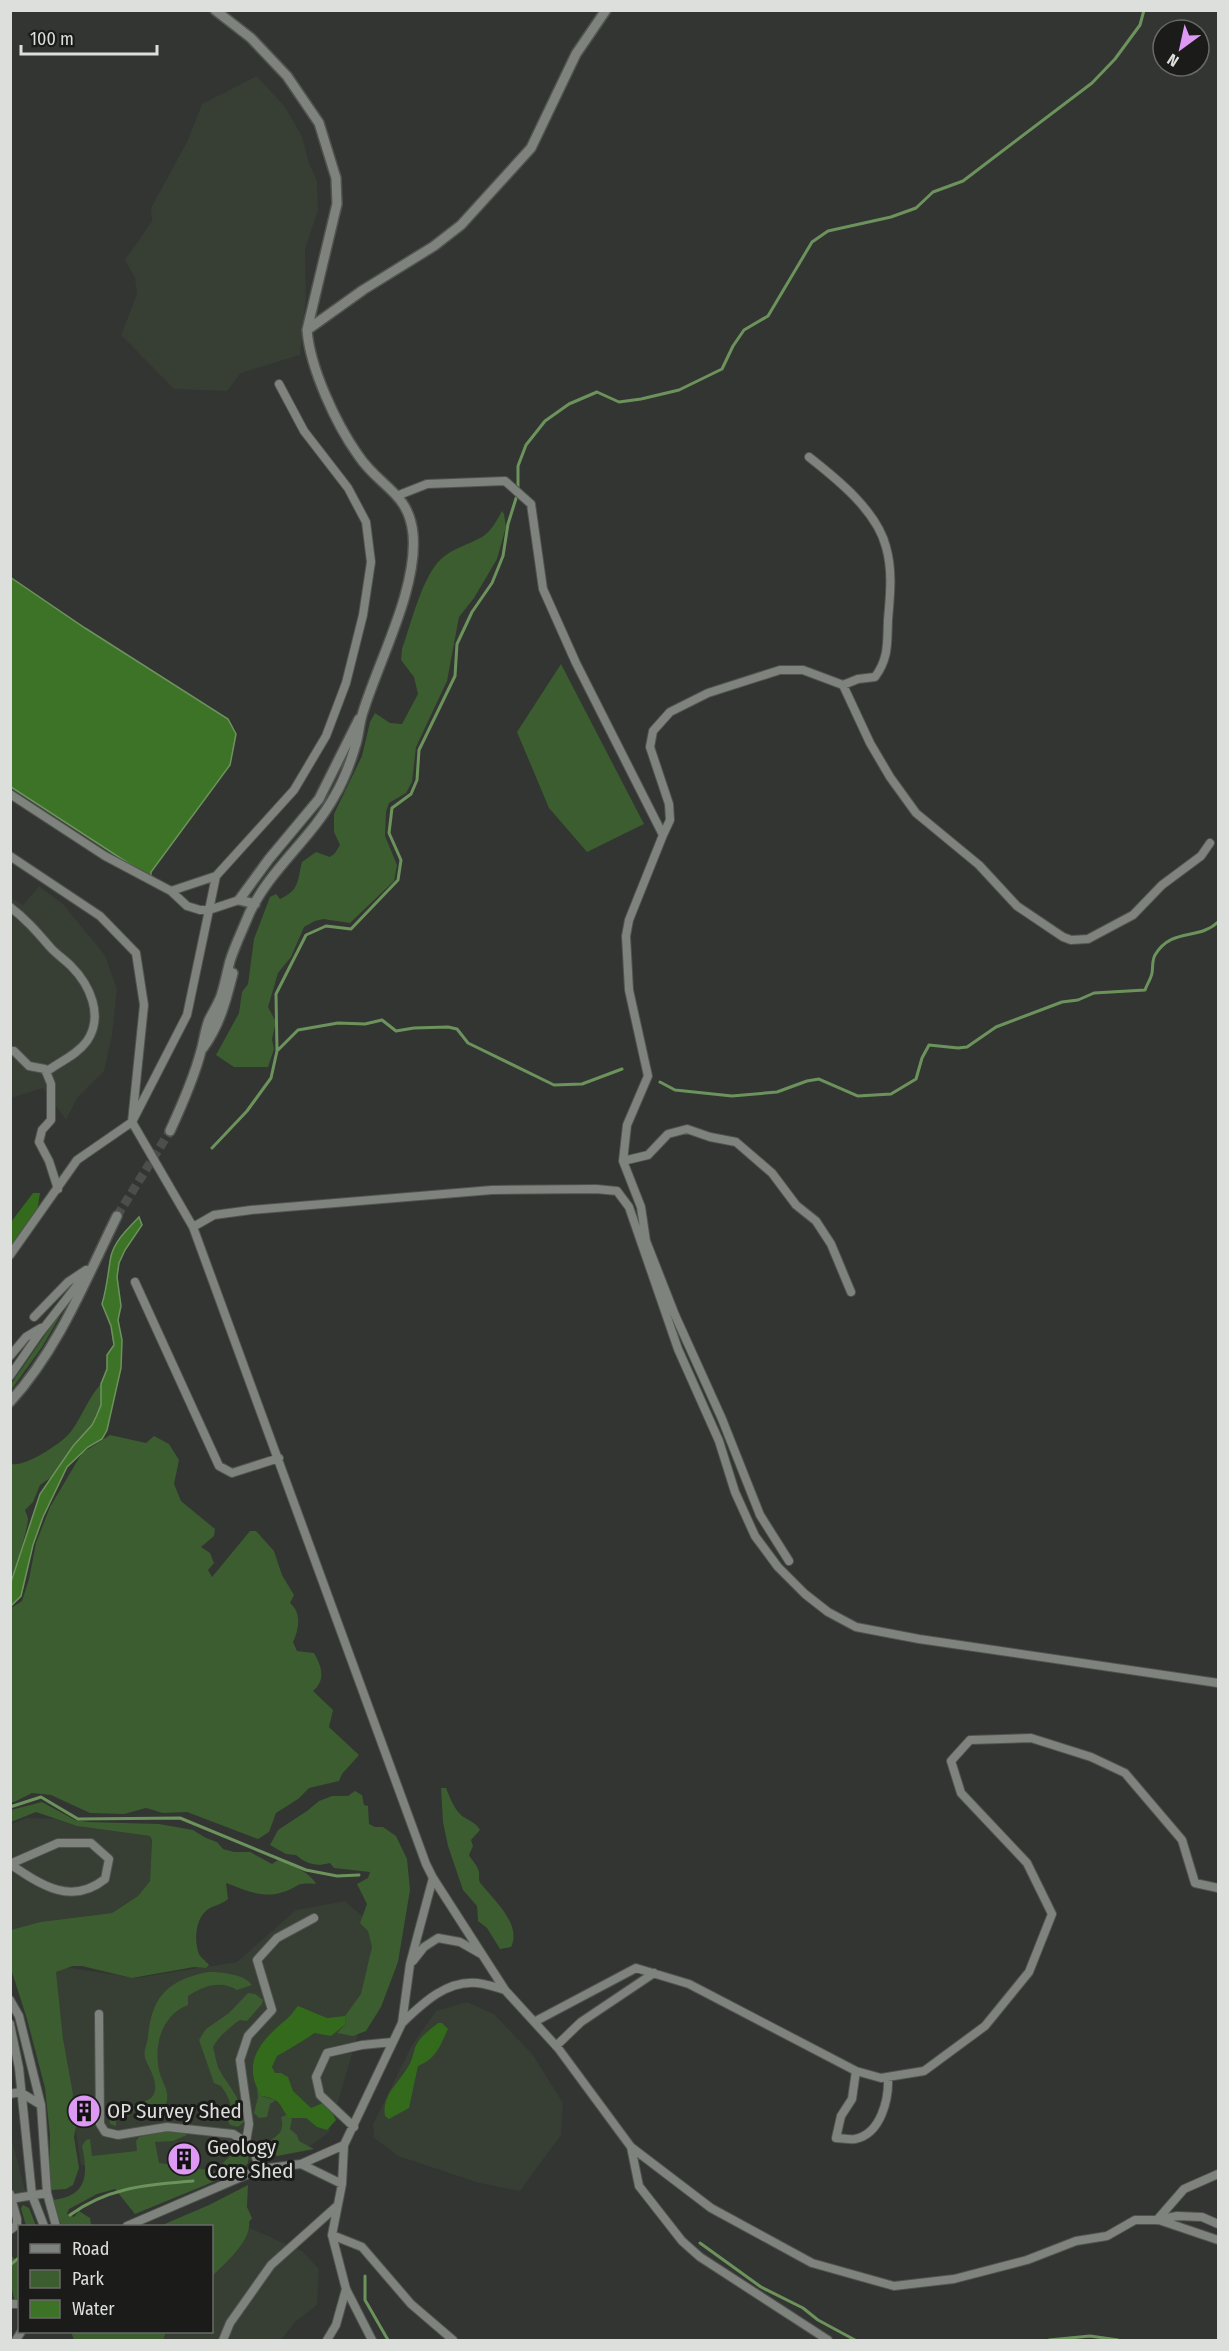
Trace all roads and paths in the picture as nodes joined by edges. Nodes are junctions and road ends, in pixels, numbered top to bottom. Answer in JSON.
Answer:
{"nodes":[{"id":1,"x":215,"y":10,"type":"edge"},
{"id":2,"x":606,"y":10,"type":"edge"},
{"id":3,"x":307,"y":330,"type":"junction"},
{"id":4,"x":279,"y":384,"type":"dead end"},
{"id":5,"x":809,"y":457,"type":"dead end"},
{"id":6,"x":399,"y":495,"type":"junction"},
{"id":7,"x":843,"y":685,"type":"junction"},
{"id":8,"x":362,"y":715,"type":"junction"},
{"id":9,"x":10,"y":794,"type":"edge"},
{"id":10,"x":663,"y":835,"type":"junction"},
{"id":11,"x":1210,"y":843,"type":"dead end"},
{"id":12,"x":10,"y":856,"type":"edge"},
{"id":13,"x":216,"y":876,"type":"junction"},
{"id":14,"x":171,"y":891,"type":"junction"},
{"id":15,"x":239,"y":900,"type":"junction"},
{"id":16,"x":255,"y":904,"type":"junction"},
{"id":17,"x":10,"y":908,"type":"edge"},
{"id":18,"x":209,"y":910,"type":"junction"},
{"id":19,"x":10,"y":1051,"type":"edge"},
{"id":20,"x":46,"y":1072,"type":"junction"},
{"id":21,"x":132,"y":1122,"type":"junction"},
{"id":22,"x":170,"y":1131,"type":"tunnel mouth"},
{"id":23,"x":623,"y":1161,"type":"junction"},
{"id":24,"x":58,"y":1189,"type":"junction"},
{"id":25,"x":117,"y":1216,"type":"tunnel mouth"},
{"id":26,"x":193,"y":1227,"type":"junction"},
{"id":27,"x":10,"y":1255,"type":"edge"},
{"id":28,"x":93,"y":1266,"type":"junction"},
{"id":29,"x":135,"y":1282,"type":"dead end"},
{"id":30,"x":851,"y":1292,"type":"dead end"},
{"id":31,"x":34,"y":1317,"type":"dead end"},
{"id":32,"x":45,"y":1326,"type":"junction"},
{"id":33,"x":10,"y":1356,"type":"edge"},
{"id":34,"x":10,"y":1376,"type":"edge"},
{"id":35,"x":10,"y":1402,"type":"edge"},
{"id":36,"x":279,"y":1458,"type":"junction"},
{"id":37,"x":789,"y":1561,"type":"dead end"},
{"id":38,"x":1218,"y":1683,"type":"edge"},
{"id":39,"x":10,"y":1864,"type":"edge"},
{"id":40,"x":433,"y":1878,"type":"junction"},
{"id":41,"x":1218,"y":1888,"type":"edge"},
{"id":42,"x":314,"y":1918,"type":"dead end"},
{"id":43,"x":483,"y":1955,"type":"junction"},
{"id":44,"x":410,"y":1964,"type":"junction"},
{"id":45,"x":654,"y":1973,"type":"junction"},
{"id":46,"x":505,"y":1990,"type":"junction"},
{"id":47,"x":10,"y":2000,"type":"edge"},
{"id":48,"x":99,"y":2014,"type":"dead end"},
{"id":49,"x":534,"y":2022,"type":"junction"},
{"id":50,"x":402,"y":2023,"type":"junction"},
{"id":51,"x":10,"y":2024,"type":"edge"},
{"id":52,"x":393,"y":2042,"type":"junction"},
{"id":53,"x":556,"y":2046,"type":"junction"},
{"id":54,"x":856,"y":2071,"type":"junction"},
{"id":55,"x":888,"y":2077,"type":"junction"},
{"id":56,"x":20,"y":2092,"type":"junction"},
{"id":57,"x":10,"y":2094,"type":"edge"},
{"id":58,"x":41,"y":2105,"type":"junction"},
{"id":59,"x":354,"y":2127,"type":"junction"},
{"id":60,"x":246,"y":2142,"type":"junction"},
{"id":61,"x":344,"y":2145,"type":"junction"},
{"id":62,"x":631,"y":2147,"type":"junction"},
{"id":63,"x":301,"y":2164,"type":"junction"},
{"id":64,"x":260,"y":2169,"type":"junction"},
{"id":65,"x":1218,"y":2174,"type":"edge"},
{"id":66,"x":342,"y":2184,"type":"junction"},
{"id":67,"x":47,"y":2193,"type":"junction"},
{"id":68,"x":32,"y":2195,"type":"junction"},
{"id":69,"x":11,"y":2197,"type":"edge"},
{"id":70,"x":338,"y":2205,"type":"junction"},
{"id":71,"x":1158,"y":2220,"type":"junction"},
{"id":72,"x":1218,"y":2224,"type":"edge"},
{"id":73,"x":44,"y":2225,"type":"edge"},
{"id":74,"x":56,"y":2225,"type":"edge"},
{"id":75,"x":129,"y":2225,"type":"edge"},
{"id":76,"x":10,"y":2230,"type":"edge"},
{"id":77,"x":332,"y":2235,"type":"junction"},
{"id":78,"x":1218,"y":2240,"type":"edge"},
{"id":79,"x":346,"y":2289,"type":"junction"},
{"id":80,"x":223,"y":2340,"type":"edge"},
{"id":81,"x":327,"y":2340,"type":"edge"},
{"id":82,"x":372,"y":2340,"type":"edge"},
{"id":83,"x":453,"y":2340,"type":"edge"},
{"id":84,"x":828,"y":2340,"type":"edge"}],
"edges":[{"from":1,"to":3,"type":"street"},
{"from":2,"to":3,"type":"street"},
{"from":3,"to":6,"type":"street"},
{"from":4,"to":13,"type":"street"},
{"from":5,"to":7,"type":"street"},
{"from":6,"to":8,"type":"street"},
{"from":6,"to":10,"type":"street"},
{"from":7,"to":10,"type":"street"},
{"from":7,"to":11,"type":"street"},
{"from":8,"to":15,"type":"street"},
{"from":8,"to":16,"type":"street"},
{"from":9,"to":14,"type":"street"},
{"from":10,"to":23,"type":"street"},
{"from":12,"to":21,"type":"street"},
{"from":13,"to":14,"type":"street"},
{"from":13,"to":18,"type":"street"},
{"from":14,"to":18,"type":"street"},
{"from":15,"to":16,"type":"street"},
{"from":15,"to":18,"type":"street"},
{"from":16,"to":22,"type":"street"},
{"from":17,"to":20,"type":"street"},
{"from":18,"to":21,"type":"street"},
{"from":19,"to":20,"type":"street"},
{"from":20,"to":24,"type":"street"},
{"from":21,"to":24,"type":"street"},
{"from":21,"to":26,"type":"street"},
{"from":23,"to":30,"type":"street"},
{"from":23,"to":37,"type":"street"},
{"from":24,"to":27,"type":"street"},
{"from":25,"to":28,"type":"street"},
{"from":26,"to":36,"type":"street"},
{"from":26,"to":38,"type":"street"},
{"from":28,"to":31,"type":"street"},
{"from":28,"to":32,"type":"street"},
{"from":28,"to":35,"type":"street"},
{"from":29,"to":36,"type":"street"},
{"from":32,"to":33,"type":"street"},
{"from":32,"to":34,"type":"street"},
{"from":36,"to":40,"type":"street"},
{"from":39,"to":39,"type":"street"},
{"from":40,"to":43,"type":"street"},
{"from":40,"to":44,"type":"street"},
{"from":41,"to":55,"type":"street"},
{"from":42,"to":60,"type":"street"},
{"from":43,"to":44,"type":"street"},
{"from":43,"to":46,"type":"street"},
{"from":44,"to":50,"type":"street"},
{"from":45,"to":49,"type":"street"},
{"from":45,"to":53,"type":"street"},
{"from":45,"to":54,"type":"street"},
{"from":46,"to":49,"type":"street"},
{"from":46,"to":50,"type":"street"},
{"from":47,"to":58,"type":"street"},
{"from":48,"to":60,"type":"street"},
{"from":49,"to":53,"type":"street"},
{"from":50,"to":52,"type":"street"},
{"from":51,"to":56,"type":"street"},
{"from":52,"to":59,"type":"street"},
{"from":52,"to":59,"type":"street"},
{"from":53,"to":62,"type":"street"},
{"from":54,"to":55,"type":"street"},
{"from":54,"to":55,"type":"street"},
{"from":56,"to":57,"type":"street"},
{"from":56,"to":58,"type":"street"},
{"from":56,"to":68,"type":"street"},
{"from":58,"to":67,"type":"street"},
{"from":59,"to":61,"type":"street"},
{"from":60,"to":64,"type":"street"},
{"from":61,"to":63,"type":"street"},
{"from":61,"to":66,"type":"street"},
{"from":62,"to":71,"type":"street"},
{"from":62,"to":84,"type":"street"},
{"from":63,"to":64,"type":"street"},
{"from":63,"to":66,"type":"street"},
{"from":64,"to":75,"type":"street"},
{"from":65,"to":71,"type":"street"},
{"from":66,"to":70,"type":"street"},
{"from":67,"to":68,"type":"street"},
{"from":67,"to":74,"type":"street"},
{"from":68,"to":69,"type":"street"},
{"from":68,"to":73,"type":"street"},
{"from":69,"to":76,"type":"street"},
{"from":70,"to":77,"type":"street"},
{"from":70,"to":80,"type":"street"},
{"from":71,"to":72,"type":"street"},
{"from":71,"to":78,"type":"street"},
{"from":77,"to":79,"type":"street"},
{"from":77,"to":83,"type":"street"},
{"from":79,"to":81,"type":"street"},
{"from":79,"to":82,"type":"street"}]}
